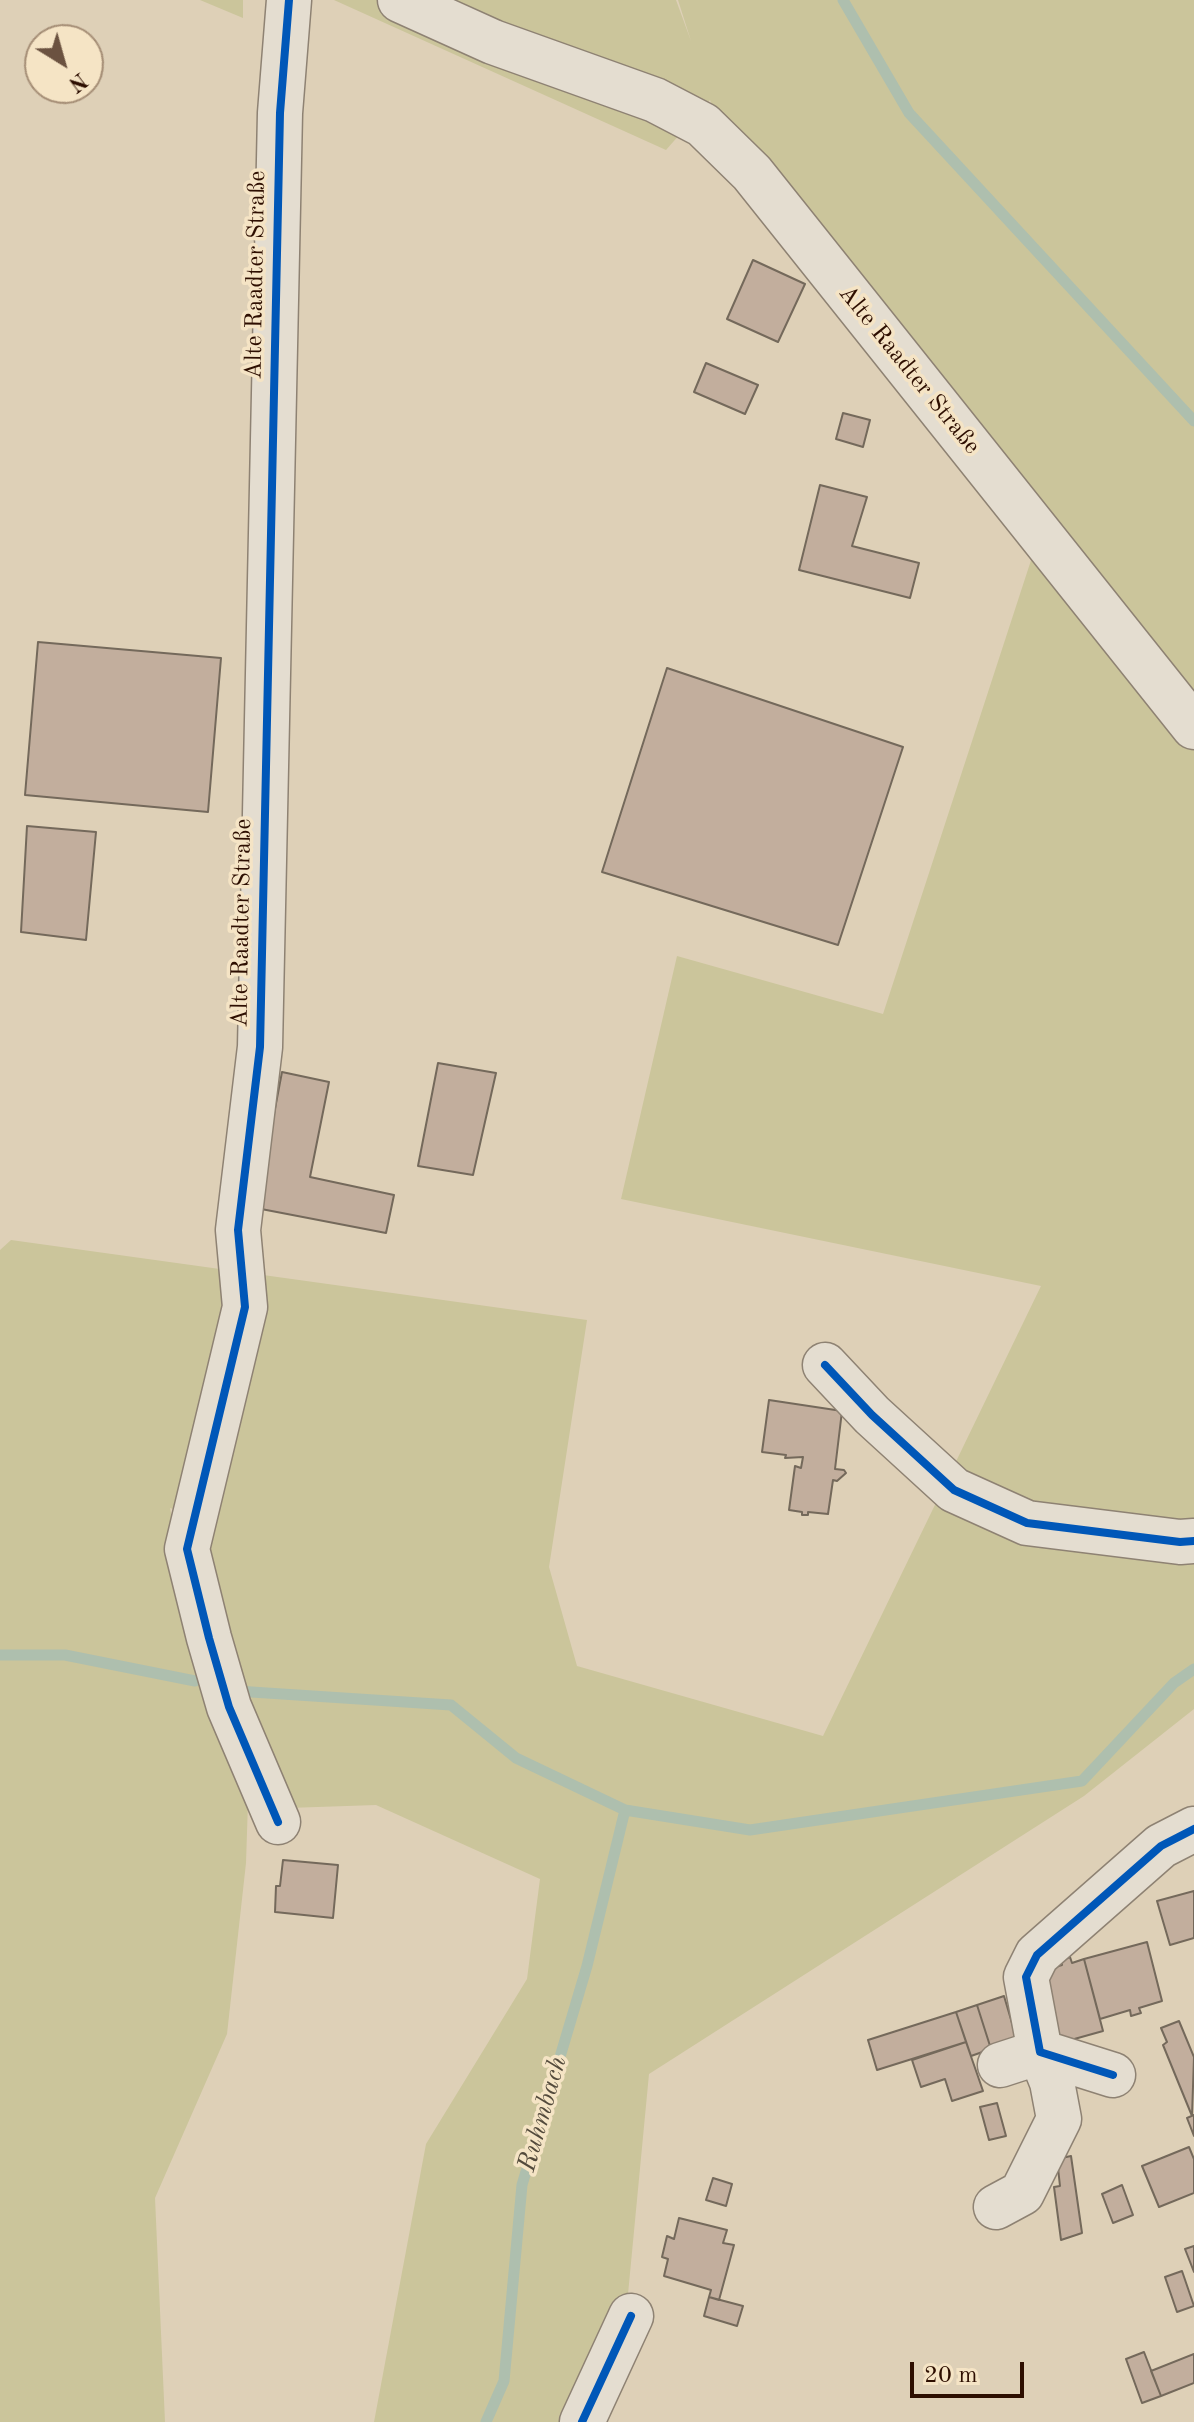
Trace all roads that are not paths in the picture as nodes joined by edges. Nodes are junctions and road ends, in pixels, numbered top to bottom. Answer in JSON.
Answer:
{"nodes":[{"id":1,"x":289,"y":0,"type":"edge"},
{"id":2,"x":400,"y":0,"type":"edge"},
{"id":3,"x":1194,"y":727,"type":"edge"},
{"id":4,"x":825,"y":1365,"type":"dead end"},
{"id":5,"x":1194,"y":1541,"type":"edge"},
{"id":6,"x":278,"y":1822,"type":"dead end"},
{"id":7,"x":1194,"y":1829,"type":"edge"},
{"id":8,"x":1040,"y":2052,"type":"junction"},
{"id":9,"x":1000,"y":2065,"type":"dead end"},
{"id":10,"x":1113,"y":2075,"type":"dead end"},
{"id":11,"x":996,"y":2207,"type":"dead end"},
{"id":12,"x":631,"y":2316,"type":"dead end"},
{"id":13,"x":582,"y":2422,"type":"edge"}],
"edges":[{"from":1,"to":6,"type":"street","name":"Alte Raadter Straße"},
{"from":2,"to":3,"type":"street","name":"Alte Raadter Straße"},
{"from":4,"to":5,"type":"street"},
{"from":7,"to":8,"type":"street"},
{"from":8,"to":9,"type":"street"},
{"from":8,"to":10,"type":"street"},
{"from":8,"to":11,"type":"street"},
{"from":12,"to":13,"type":"street"}]}
